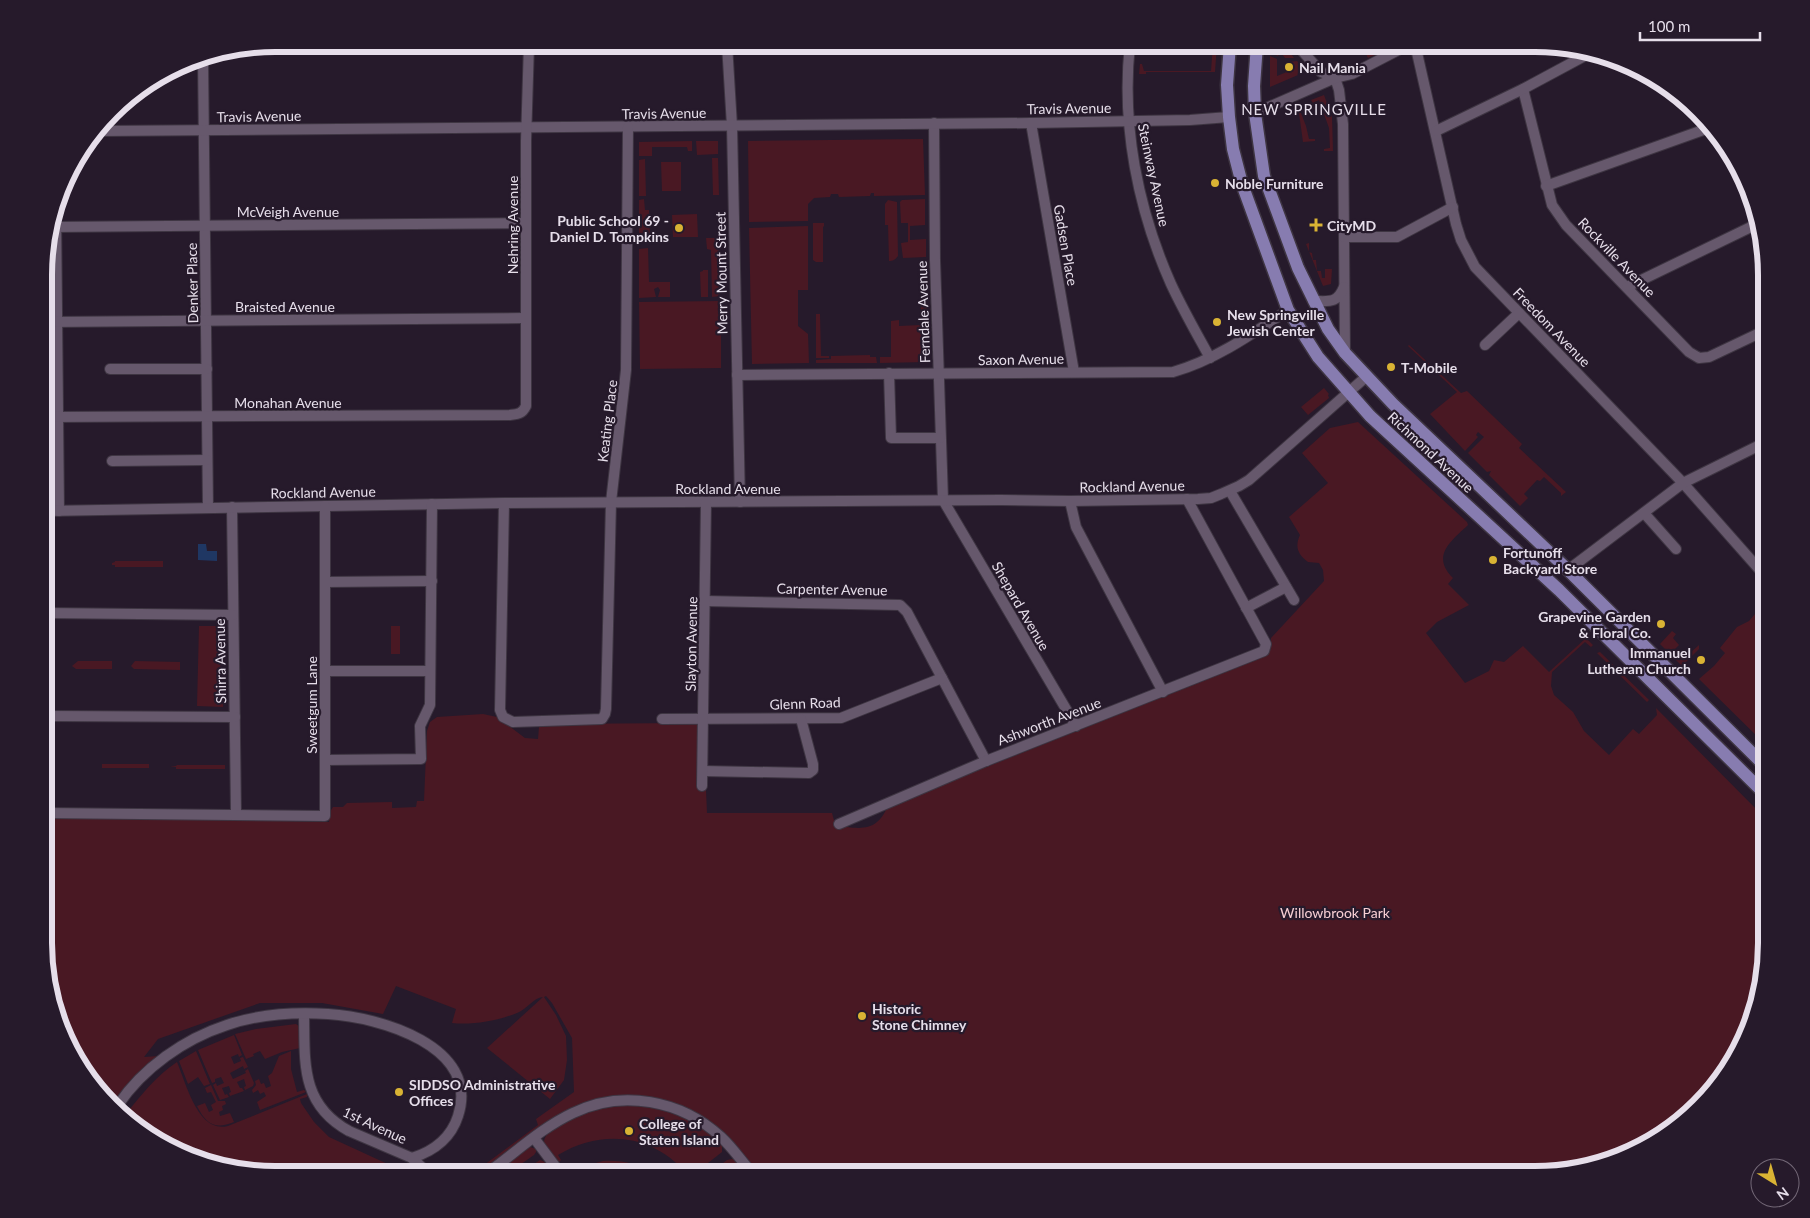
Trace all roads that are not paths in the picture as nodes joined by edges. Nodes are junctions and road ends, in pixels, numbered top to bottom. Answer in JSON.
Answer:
{"nodes":[{"id":1,"x":529,"y":52,"type":"edge"},
{"id":2,"x":727,"y":52,"type":"edge"},
{"id":3,"x":1129,"y":52,"type":"edge"},
{"id":4,"x":1229,"y":52,"type":"edge"},
{"id":5,"x":1256,"y":52,"type":"edge"},
{"id":6,"x":1304,"y":52,"type":"edge"},
{"id":7,"x":1395,"y":52,"type":"edge"},
{"id":8,"x":1417,"y":52,"type":"edge"},
{"id":9,"x":1581,"y":58,"type":"edge"},
{"id":10,"x":203,"y":64,"type":"edge"},
{"id":11,"x":1335,"y":78,"type":"junction"},
{"id":12,"x":1523,"y":89,"type":"junction"},
{"id":13,"x":1255,"y":113,"type":"junction"},
{"id":14,"x":1229,"y":117,"type":"junction"},
{"id":15,"x":1129,"y":121,"type":"junction"},
{"id":16,"x":934,"y":123,"type":"junction"},
{"id":17,"x":1031,"y":123,"type":"junction"},
{"id":18,"x":732,"y":126,"type":"junction"},
{"id":19,"x":628,"y":127,"type":"junction"},
{"id":20,"x":527,"y":128,"type":"junction"},
{"id":21,"x":1703,"y":129,"type":"edge"},
{"id":22,"x":106,"y":131,"type":"edge"},
{"id":23,"x":204,"y":131,"type":"junction"},
{"id":24,"x":1436,"y":131,"type":"junction"},
{"id":25,"x":1546,"y":186,"type":"junction"},
{"id":26,"x":1453,"y":207,"type":"junction"},
{"id":27,"x":526,"y":223,"type":"junction"},
{"id":28,"x":205,"y":226,"type":"junction"},
{"id":29,"x":58,"y":227,"type":"edge"},
{"id":30,"x":1752,"y":227,"type":"edge"},
{"id":31,"x":1344,"y":237,"type":"junction"},
{"id":32,"x":55,"y":244,"type":"edge"},
{"id":33,"x":1345,"y":286,"type":"junction"},
{"id":34,"x":1627,"y":287,"type":"junction"},
{"id":35,"x":1313,"y":301,"type":"junction"},
{"id":36,"x":1288,"y":310,"type":"junction"},
{"id":37,"x":1519,"y":313,"type":"junction"},
{"id":38,"x":525,"y":318,"type":"junction"},
{"id":39,"x":206,"y":321,"type":"junction"},
{"id":40,"x":52,"y":322,"type":"edge"},
{"id":41,"x":57,"y":322,"type":"junction"},
{"id":42,"x":1758,"y":334,"type":"edge"},
{"id":43,"x":1485,"y":345,"type":"dead end"},
{"id":44,"x":1345,"y":353,"type":"junction"},
{"id":45,"x":1210,"y":358,"type":"junction"},
{"id":46,"x":110,"y":369,"type":"dead end"},
{"id":47,"x":207,"y":369,"type":"junction"},
{"id":48,"x":1074,"y":372,"type":"junction"},
{"id":49,"x":939,"y":373,"type":"junction"},
{"id":50,"x":889,"y":374,"type":"junction"},
{"id":51,"x":737,"y":375,"type":"junction"},
{"id":52,"x":1367,"y":376,"type":"junction"},
{"id":53,"x":1348,"y":393,"type":"junction"},
{"id":54,"x":526,"y":406,"type":"joint"},
{"id":55,"x":207,"y":416,"type":"junction"},
{"id":56,"x":52,"y":417,"type":"edge"},
{"id":57,"x":58,"y":417,"type":"junction"},
{"id":58,"x":940,"y":438,"type":"junction"},
{"id":59,"x":1758,"y":446,"type":"edge"},
{"id":60,"x":208,"y":460,"type":"junction"},
{"id":61,"x":112,"y":461,"type":"dead end"},
{"id":62,"x":1683,"y":483,"type":"junction"},
{"id":63,"x":1230,"y":491,"type":"junction"},
{"id":64,"x":1187,"y":499,"type":"junction"},
{"id":65,"x":943,"y":500,"type":"junction"},
{"id":66,"x":1070,"y":501,"type":"junction"},
{"id":67,"x":611,"y":502,"type":"junction"},
{"id":68,"x":706,"y":502,"type":"junction"},
{"id":69,"x":740,"y":502,"type":"junction"},
{"id":70,"x":504,"y":503,"type":"junction"},
{"id":71,"x":432,"y":504,"type":"junction"},
{"id":72,"x":325,"y":506,"type":"junction"},
{"id":73,"x":232,"y":507,"type":"junction"},
{"id":74,"x":208,"y":508,"type":"junction"},
{"id":75,"x":52,"y":511,"type":"edge"},
{"id":76,"x":58,"y":511,"type":"junction"},
{"id":77,"x":1644,"y":514,"type":"junction"},
{"id":78,"x":1676,"y":548,"type":"dead end"},
{"id":79,"x":1758,"y":568,"type":"edge"},
{"id":80,"x":1568,"y":570,"type":"junction"},
{"id":81,"x":432,"y":581,"type":"junction"},
{"id":82,"x":325,"y":582,"type":"junction"},
{"id":83,"x":1286,"y":587,"type":"junction"},
{"id":84,"x":705,"y":600,"type":"junction"},
{"id":85,"x":1294,"y":600,"type":"dead end"},
{"id":86,"x":1246,"y":608,"type":"junction"},
{"id":87,"x":52,"y":613,"type":"edge"},
{"id":88,"x":234,"y":615,"type":"junction"},
{"id":89,"x":324,"y":671,"type":"junction"},
{"id":90,"x":430,"y":671,"type":"junction"},
{"id":91,"x":942,"y":678,"type":"junction"},
{"id":92,"x":1163,"y":692,"type":"junction"},
{"id":93,"x":52,"y":716,"type":"edge"},
{"id":94,"x":235,"y":717,"type":"junction"},
{"id":95,"x":703,"y":718,"type":"junction"},
{"id":96,"x":662,"y":719,"type":"dead end"},
{"id":97,"x":800,"y":719,"type":"junction"},
{"id":98,"x":1076,"y":726,"type":"junction"},
{"id":99,"x":1758,"y":759,"type":"edge"},
{"id":100,"x":326,"y":760,"type":"junction"},
{"id":101,"x":986,"y":761,"type":"junction"},
{"id":102,"x":703,"y":771,"type":"junction"},
{"id":103,"x":702,"y":786,"type":"dead end"},
{"id":104,"x":1758,"y":788,"type":"edge"},
{"id":105,"x":52,"y":813,"type":"edge"},
{"id":106,"x":236,"y":814,"type":"junction"},
{"id":107,"x":839,"y":824,"type":"dead end"},
{"id":108,"x":304,"y":1014,"type":"junction"},
{"id":109,"x":120,"y":1102,"type":"edge"},
{"id":110,"x":534,"y":1138,"type":"junction"},
{"id":111,"x":412,"y":1158,"type":"junction"},
{"id":112,"x":420,"y":1166,"type":"edge"},
{"id":113,"x":497,"y":1166,"type":"edge"},
{"id":114,"x":555,"y":1166,"type":"edge"},
{"id":115,"x":746,"y":1166,"type":"edge"}],
"edges":[{"from":1,"to":20,"type":"street","name":"Nehring Avenue"},
{"from":2,"to":18,"type":"street","name":"Merry Mount Street"},
{"from":3,"to":15,"type":"street","name":"Steinway Avenue"},
{"from":4,"to":14,"type":"main road","name":"Richmond Avenue"},
{"from":5,"to":13,"type":"main road","name":"Richmond Avenue"},
{"from":6,"to":11,"type":"street"},
{"from":7,"to":11,"type":"street"},
{"from":8,"to":24,"type":"street","name":"Freedom Avenue"},
{"from":9,"to":12,"type":"street"},
{"from":10,"to":23,"type":"street","name":"Denker Place"},
{"from":11,"to":13,"type":"street"},
{"from":11,"to":31,"type":"street"},
{"from":12,"to":24,"type":"street"},
{"from":12,"to":25,"type":"street","name":"Rockville Avenue"},
{"from":13,"to":35,"type":"main road","name":"Richmond Avenue"},
{"from":14,"to":15,"type":"street","name":"Travis Avenue"},
{"from":14,"to":36,"type":"main road","name":"Richmond Avenue"},
{"from":15,"to":17,"type":"street","name":"Travis Avenue"},
{"from":15,"to":45,"type":"street","name":"Steinway Avenue"},
{"from":16,"to":17,"type":"street","name":"Travis Avenue"},
{"from":16,"to":18,"type":"street","name":"Travis Avenue"},
{"from":16,"to":49,"type":"street","name":"Ferndale Avenue"},
{"from":17,"to":48,"type":"street","name":"Gadsen Place"},
{"from":18,"to":19,"type":"street","name":"Travis Avenue"},
{"from":18,"to":51,"type":"street","name":"Merry Mount Street"},
{"from":19,"to":20,"type":"street","name":"Travis Avenue"},
{"from":19,"to":67,"type":"street","name":"Keating Place"},
{"from":20,"to":23,"type":"street","name":"Travis Avenue"},
{"from":20,"to":27,"type":"street","name":"Nehring Avenue"},
{"from":21,"to":25,"type":"street"},
{"from":22,"to":23,"type":"street","name":"Travis Avenue"},
{"from":23,"to":28,"type":"street","name":"Denker Place"},
{"from":24,"to":26,"type":"street","name":"Freedom Avenue"},
{"from":25,"to":34,"type":"street","name":"Rockville Avenue"},
{"from":26,"to":31,"type":"street"},
{"from":26,"to":37,"type":"street","name":"Freedom Avenue"},
{"from":27,"to":28,"type":"street","name":"McVeigh Avenue"},
{"from":27,"to":38,"type":"street","name":"Nehring Avenue"},
{"from":28,"to":29,"type":"street","name":"McVeigh Avenue"},
{"from":28,"to":39,"type":"street","name":"Denker Place"},
{"from":30,"to":34,"type":"street"},
{"from":31,"to":33,"type":"street"},
{"from":32,"to":41,"type":"street"},
{"from":33,"to":35,"type":"street"},
{"from":33,"to":44,"type":"street"},
{"from":34,"to":42,"type":"street","name":"Rockville Avenue"},
{"from":35,"to":44,"type":"main road","name":"Richmond Avenue"},
{"from":36,"to":45,"type":"street","name":"Saxon Avenue"},
{"from":36,"to":53,"type":"main road","name":"Richmond Avenue"},
{"from":37,"to":43,"type":"street"},
{"from":37,"to":62,"type":"street","name":"Freedom Avenue"},
{"from":38,"to":39,"type":"street","name":"Braisted Avenue"},
{"from":38,"to":54,"type":"street","name":"Nehring Avenue"},
{"from":39,"to":41,"type":"street","name":"Braisted Avenue"},
{"from":39,"to":47,"type":"street","name":"Denker Place"},
{"from":40,"to":41,"type":"street","name":"Braisted Avenue"},
{"from":41,"to":57,"type":"street"},
{"from":44,"to":52,"type":"main road","name":"Richmond Avenue"},
{"from":45,"to":48,"type":"street","name":"Saxon Avenue"},
{"from":46,"to":47,"type":"street"},
{"from":47,"to":55,"type":"street","name":"Denker Place"},
{"from":48,"to":49,"type":"street","name":"Saxon Avenue"},
{"from":49,"to":50,"type":"street","name":"Saxon Avenue"},
{"from":49,"to":58,"type":"street","name":"Ferndale Avenue"},
{"from":50,"to":51,"type":"street","name":"Saxon Avenue"},
{"from":50,"to":58,"type":"street"},
{"from":51,"to":69,"type":"street","name":"Merry Mount Street"},
{"from":52,"to":53,"type":"street","name":"Rockland Avenue"},
{"from":52,"to":80,"type":"main road","name":"Richmond Avenue"},
{"from":53,"to":63,"type":"street","name":"Rockland Avenue"},
{"from":53,"to":104,"type":"main road","name":"Richmond Avenue"},
{"from":54,"to":55,"type":"street","name":"Monahan Avenue"},
{"from":55,"to":57,"type":"street","name":"Monahan Avenue"},
{"from":55,"to":60,"type":"street","name":"Denker Place"},
{"from":56,"to":57,"type":"street","name":"Monahan Avenue"},
{"from":57,"to":76,"type":"street"},
{"from":58,"to":65,"type":"street","name":"Ferndale Avenue"},
{"from":59,"to":62,"type":"street"},
{"from":60,"to":61,"type":"street"},
{"from":60,"to":74,"type":"street","name":"Denker Place"},
{"from":62,"to":77,"type":"street"},
{"from":62,"to":79,"type":"street","name":"Freedom Avenue"},
{"from":63,"to":64,"type":"street","name":"Rockland Avenue"},
{"from":63,"to":83,"type":"street"},
{"from":64,"to":66,"type":"street","name":"Rockland Avenue"},
{"from":64,"to":86,"type":"street"},
{"from":65,"to":66,"type":"street","name":"Rockland Avenue"},
{"from":65,"to":69,"type":"street","name":"Rockland Avenue"},
{"from":65,"to":98,"type":"street","name":"Shepard Avenue"},
{"from":66,"to":92,"type":"street"},
{"from":67,"to":68,"type":"street","name":"Rockland Avenue"},
{"from":67,"to":70,"type":"street","name":"Rockland Avenue"},
{"from":67,"to":70,"type":"street","name":"Keating Place"},
{"from":68,"to":69,"type":"street","name":"Rockland Avenue"},
{"from":68,"to":84,"type":"street","name":"Slayton Avenue"},
{"from":70,"to":71,"type":"street","name":"Rockland Avenue"},
{"from":71,"to":72,"type":"street","name":"Rockland Avenue"},
{"from":71,"to":81,"type":"street"},
{"from":72,"to":73,"type":"street","name":"Rockland Avenue"},
{"from":72,"to":82,"type":"street","name":"Sweetgum Lane"},
{"from":73,"to":74,"type":"street","name":"Rockland Avenue"},
{"from":73,"to":88,"type":"street","name":"Shirra Avenue"},
{"from":74,"to":76,"type":"street","name":"Rockland Avenue"},
{"from":75,"to":76,"type":"street","name":"Rockland Avenue"},
{"from":77,"to":78,"type":"street"},
{"from":77,"to":80,"type":"street"},
{"from":80,"to":99,"type":"main road","name":"Richmond Avenue"},
{"from":81,"to":82,"type":"street"},
{"from":81,"to":90,"type":"street"},
{"from":82,"to":89,"type":"street","name":"Sweetgum Lane"},
{"from":83,"to":85,"type":"street"},
{"from":83,"to":86,"type":"street"},
{"from":84,"to":91,"type":"street","name":"Carpenter Avenue"},
{"from":84,"to":95,"type":"street","name":"Slayton Avenue"},
{"from":86,"to":92,"type":"street","name":"Ashworth Avenue"},
{"from":87,"to":88,"type":"street"},
{"from":88,"to":94,"type":"street","name":"Shirra Avenue"},
{"from":89,"to":90,"type":"street"},
{"from":89,"to":100,"type":"street","name":"Sweetgum Lane"},
{"from":90,"to":100,"type":"street"},
{"from":91,"to":97,"type":"street","name":"Glenn Road"},
{"from":91,"to":101,"type":"street","name":"Carpenter Avenue"},
{"from":92,"to":98,"type":"street","name":"Ashworth Avenue"},
{"from":93,"to":94,"type":"street"},
{"from":94,"to":106,"type":"street","name":"Shirra Avenue"},
{"from":95,"to":96,"type":"street","name":"Glenn Road"},
{"from":95,"to":97,"type":"street","name":"Glenn Road"},
{"from":95,"to":102,"type":"street","name":"Slayton Avenue"},
{"from":97,"to":102,"type":"street"},
{"from":98,"to":101,"type":"street","name":"Ashworth Avenue"},
{"from":100,"to":106,"type":"street","name":"Sweetgum Lane"},
{"from":101,"to":107,"type":"street","name":"Ashworth Avenue"},
{"from":102,"to":103,"type":"street","name":"Slayton Avenue"},
{"from":105,"to":106,"type":"street"},
{"from":108,"to":109,"type":"street"},
{"from":108,"to":111,"type":"street","name":"1st Avenue"},
{"from":108,"to":111,"type":"street"},
{"from":110,"to":113,"type":"street"},
{"from":110,"to":114,"type":"street"},
{"from":110,"to":115,"type":"street"},
{"from":111,"to":112,"type":"street","name":"1st Avenue"}]}
